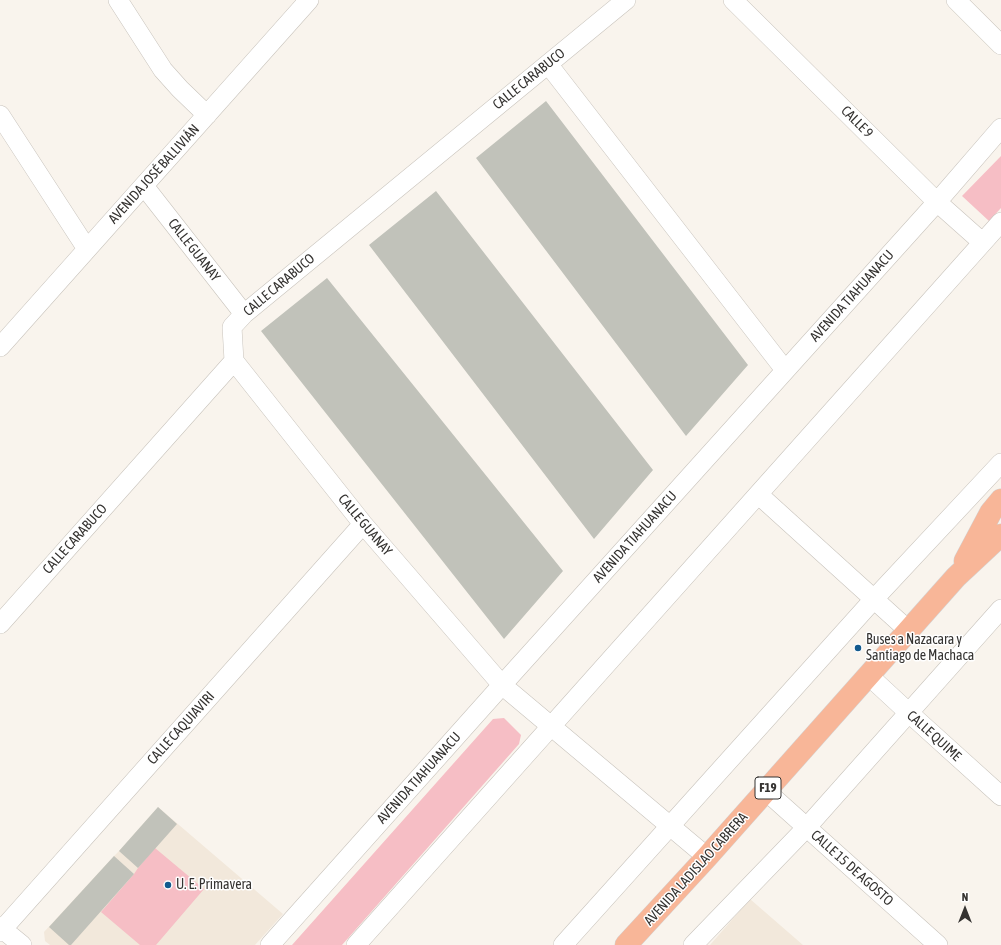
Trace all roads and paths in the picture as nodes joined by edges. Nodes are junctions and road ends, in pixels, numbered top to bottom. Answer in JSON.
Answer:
{"nodes":[{"id":1,"x":118,"y":0,"type":"edge"},
{"id":2,"x":308,"y":0,"type":"edge"},
{"id":3,"x":626,"y":0,"type":"edge"},
{"id":4,"x":733,"y":0,"type":"edge"},
{"id":5,"x":956,"y":0,"type":"edge"},
{"id":6,"x":1001,"y":45,"type":"edge"},
{"id":7,"x":548,"y":64,"type":"junction"},
{"id":8,"x":0,"y":115,"type":"edge"},
{"id":9,"x":207,"y":115,"type":"junction"},
{"id":10,"x":1001,"y":128,"type":"edge"},
{"id":11,"x":144,"y":186,"type":"junction"},
{"id":12,"x":938,"y":202,"type":"junction"},
{"id":13,"x":1001,"y":222,"type":"edge"},
{"id":14,"x":982,"y":242,"type":"junction"},
{"id":15,"x":87,"y":249,"type":"junction"},
{"id":16,"x":244,"y":314,"type":"junction"},
{"id":17,"x":0,"y":347,"type":"edge"},
{"id":18,"x":234,"y":361,"type":"junction"},
{"id":19,"x":785,"y":370,"type":"junction"},
{"id":20,"x":1001,"y":463,"type":"edge"},
{"id":21,"x":759,"y":495,"type":"junction"},
{"id":22,"x":1001,"y":500,"type":"edge"},
{"id":23,"x":363,"y":524,"type":"junction"},
{"id":24,"x":1001,"y":535,"type":"edge"},
{"id":25,"x":956,"y":577,"type":"junction"},
{"id":26,"x":874,"y":599,"type":"junction"},
{"id":27,"x":1001,"y":609,"type":"edge"},
{"id":28,"x":0,"y":624,"type":"edge"},
{"id":29,"x":908,"y":630,"type":"junction"},
{"id":30,"x":868,"y":675,"type":"junction"},
{"id":31,"x":502,"y":685,"type":"junction"},
{"id":32,"x":908,"y":712,"type":"junction"},
{"id":33,"x":551,"y":726,"type":"junction"},
{"id":34,"x":766,"y":791,"type":"junction"},
{"id":35,"x":1001,"y":796,"type":"edge"},
{"id":36,"x":669,"y":826,"type":"junction"},
{"id":37,"x":807,"y":827,"type":"junction"},
{"id":38,"x":707,"y":857,"type":"junction"},
{"id":39,"x":1,"y":929,"type":"edge"},
{"id":40,"x":22,"y":945,"type":"edge"},
{"id":41,"x":270,"y":945,"type":"edge"},
{"id":42,"x":356,"y":945,"type":"edge"},
{"id":43,"x":563,"y":945,"type":"edge"},
{"id":44,"x":626,"y":945,"type":"edge"},
{"id":45,"x":693,"y":945,"type":"edge"},
{"id":46,"x":938,"y":945,"type":"edge"}],
"edges":[{"from":1,"to":9,"type":"street"},
{"from":2,"to":9,"type":"street","name":"AVENIDA JOSÉ BALLIVIÁN"},
{"from":3,"to":7,"type":"street","name":"CALLE CARABUCO"},
{"from":4,"to":12,"type":"street","name":"CALLE 9"},
{"from":5,"to":6,"type":"street"},
{"from":7,"to":16,"type":"street","name":"CALLE CARABUCO"},
{"from":7,"to":19,"type":"street"},
{"from":8,"to":15,"type":"street"},
{"from":9,"to":11,"type":"street","name":"AVENIDA JOSÉ BALLIVIÁN"},
{"from":10,"to":12,"type":"street","name":"AVENIDA TIAHUANACU"},
{"from":11,"to":15,"type":"street","name":"AVENIDA JOSÉ BALLIVIÁN"},
{"from":11,"to":16,"type":"street","name":"CALLE GUANAY"},
{"from":12,"to":14,"type":"street","name":"CALLE 9"},
{"from":12,"to":19,"type":"street","name":"AVENIDA TIAHUANACU"},
{"from":13,"to":14,"type":"street"},
{"from":14,"to":21,"type":"street"},
{"from":15,"to":17,"type":"street","name":"AVENIDA JOSÉ BALLIVIÁN"},
{"from":16,"to":18,"type":"street","name":"CALLE CARABUCO"},
{"from":18,"to":23,"type":"street","name":"CALLE GUANAY"},
{"from":18,"to":28,"type":"street","name":"CALLE CARABUCO"},
{"from":19,"to":31,"type":"street","name":"AVENIDA TIAHUANACU"},
{"from":20,"to":26,"type":"street"},
{"from":21,"to":26,"type":"street"},
{"from":21,"to":33,"type":"street"},
{"from":22,"to":25,"type":"highway","name":"AVENIDA LADISLAO CABRERA","number":"F19"},
{"from":23,"to":31,"type":"street","name":"CALLE GUANAY"},
{"from":23,"to":39,"type":"street","name":"CALLE CAQUIAVIRI"},
{"from":24,"to":25,"type":"highway","name":"AVENIDA LADISLAO CABRERA","number":"F19"},
{"from":25,"to":29,"type":"highway","name":"AVENIDA LADISLAO CABRERA","number":"F19"},
{"from":26,"to":29,"type":"street"},
{"from":26,"to":36,"type":"street"},
{"from":27,"to":32,"type":"street"},
{"from":29,"to":30,"type":"highway","name":"AVENIDA LADISLAO CABRERA","number":"F19"},
{"from":30,"to":32,"type":"street","name":"CALLE QUIME"},
{"from":30,"to":34,"type":"highway","name":"AVENIDA LADISLAO CABRERA","number":"F19"},
{"from":31,"to":33,"type":"street","name":"CALLE GUANAY"},
{"from":31,"to":41,"type":"street","name":"AVENIDA TIAHUANACU"},
{"from":32,"to":35,"type":"street","name":"CALLE QUIME"},
{"from":32,"to":37,"type":"street"},
{"from":33,"to":36,"type":"street","name":"CALLE GUANAY"},
{"from":33,"to":42,"type":"street"},
{"from":34,"to":37,"type":"street","name":"CALLE 15 DE AGOSTO"},
{"from":34,"to":38,"type":"highway","name":"AVENIDA LADISLAO CABRERA","number":"F19"},
{"from":36,"to":38,"type":"street","name":"CALLE GUANAY"},
{"from":36,"to":43,"type":"street"},
{"from":37,"to":45,"type":"street"},
{"from":37,"to":46,"type":"street","name":"CALLE 15 DE AGOSTO"},
{"from":38,"to":44,"type":"highway","name":"AVENIDA LADISLAO CABRERA","number":"F19"},
{"from":39,"to":40,"type":"street"}]}
